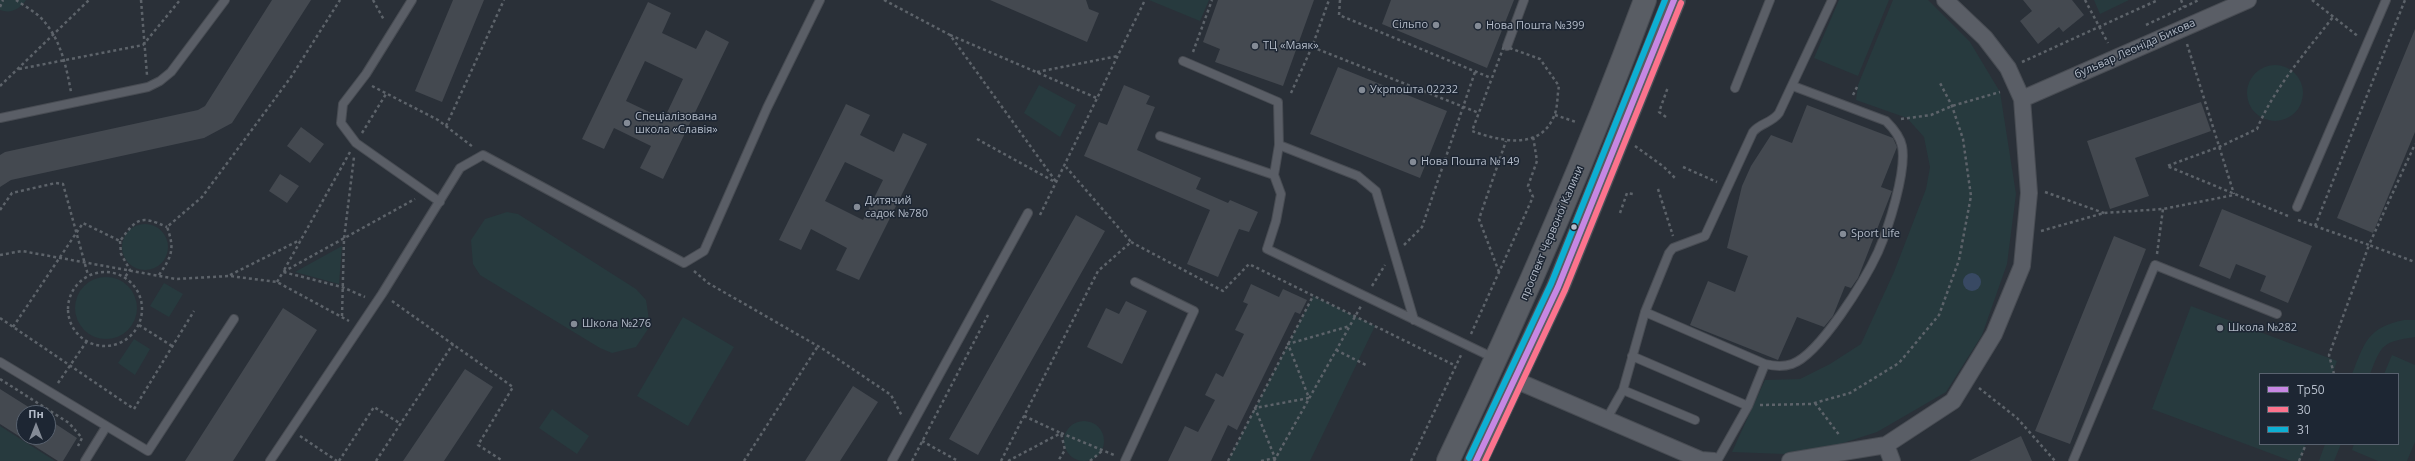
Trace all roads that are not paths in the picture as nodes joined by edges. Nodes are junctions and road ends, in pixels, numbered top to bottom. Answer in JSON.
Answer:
{"nodes":[{"id":1,"x":225,"y":0,"type":"edge"},
{"id":2,"x":412,"y":0,"type":"edge"},
{"id":3,"x":820,"y":0,"type":"edge"},
{"id":4,"x":1524,"y":0,"type":"edge"},
{"id":5,"x":1645,"y":0,"type":"edge"},
{"id":6,"x":1674,"y":0,"type":"edge"},
{"id":7,"x":1770,"y":0,"type":"edge"},
{"id":8,"x":1832,"y":0,"type":"edge"},
{"id":9,"x":1945,"y":0,"type":"edge"},
{"id":10,"x":2248,"y":0,"type":"edge"},
{"id":11,"x":2386,"y":0,"type":"edge"},
{"id":12,"x":1507,"y":46,"type":"dead end"},
{"id":13,"x":1186,"y":62,"type":"road end"},
{"id":14,"x":1793,"y":86,"type":"junction"},
{"id":15,"x":1735,"y":88,"type":"dead end"},
{"id":16,"x":2022,"y":99,"type":"junction"},
{"id":17,"x":0,"y":118,"type":"edge"},
{"id":18,"x":1160,"y":136,"type":"dead end"},
{"id":19,"x":1279,"y":145,"type":"junction"},
{"id":20,"x":1274,"y":175,"type":"junction"},
{"id":21,"x":440,"y":202,"type":"junction"},
{"id":22,"x":2297,"y":207,"type":"dead end"},
{"id":23,"x":1028,"y":214,"type":"dead end"},
{"id":24,"x":1135,"y":282,"type":"dead end"},
{"id":25,"x":1645,"y":312,"type":"junction"},
{"id":26,"x":2277,"y":314,"type":"dead end"},
{"id":27,"x":234,"y":319,"type":"dead end"},
{"id":28,"x":1414,"y":320,"type":"junction"},
{"id":29,"x":1632,"y":356,"type":"junction"},
{"id":30,"x":1496,"y":359,"type":"junction"},
{"id":31,"x":0,"y":362,"type":"edge"},
{"id":32,"x":1765,"y":364,"type":"junction"},
{"id":33,"x":1515,"y":380,"type":"junction"},
{"id":34,"x":1623,"y":390,"type":"junction"},
{"id":35,"x":1748,"y":406,"type":"junction"},
{"id":36,"x":1606,"y":420,"type":"junction"},
{"id":37,"x":1695,"y":420,"type":"dead end"},
{"id":38,"x":106,"y":427,"type":"junction"},
{"id":39,"x":1886,"y":444,"type":"junction"},
{"id":40,"x":85,"y":461,"type":"edge"},
{"id":41,"x":270,"y":461,"type":"edge"},
{"id":42,"x":892,"y":461,"type":"edge"},
{"id":43,"x":1125,"y":461,"type":"edge"},
{"id":44,"x":1448,"y":461,"type":"edge"},
{"id":45,"x":1476,"y":461,"type":"edge"},
{"id":46,"x":1715,"y":461,"type":"edge"},
{"id":47,"x":1790,"y":461,"type":"edge"},
{"id":48,"x":1892,"y":461,"type":"edge"},
{"id":49,"x":2073,"y":461,"type":"edge"}],
"edges":[{"from":1,"to":17,"type":"lane"},
{"from":2,"to":21,"type":"lane"},
{"from":3,"to":21,"type":"lane"},
{"from":4,"to":12,"type":"lane"},
{"from":5,"to":30,"type":"main road","name":"проспект Червоної Калини"},
{"from":6,"to":33,"type":"main road"},
{"from":7,"to":15,"type":"lane"},
{"from":8,"to":14,"type":"lane"},
{"from":9,"to":16,"type":"street"},
{"from":10,"to":16,"type":"street","name":"бульвар Леоніда Бикова"},
{"from":11,"to":22,"type":"lane"},
{"from":13,"to":19,"type":"lane"},
{"from":14,"to":25,"type":"lane"},
{"from":14,"to":32,"type":"lane"},
{"from":16,"to":39,"type":"street"},
{"from":18,"to":20,"type":"lane"},
{"from":19,"to":20,"type":"lane"},
{"from":19,"to":28,"type":"lane"},
{"from":20,"to":28,"type":"lane"},
{"from":21,"to":41,"type":"lane"},
{"from":23,"to":42,"type":"lane"},
{"from":24,"to":43,"type":"lane"},
{"from":25,"to":29,"type":"lane"},
{"from":25,"to":32,"type":"lane"},
{"from":26,"to":49,"type":"lane"},
{"from":27,"to":38,"type":"lane"},
{"from":28,"to":30,"type":"lane"},
{"from":29,"to":34,"type":"lane"},
{"from":29,"to":35,"type":"lane"},
{"from":30,"to":44,"type":"main road","name":"проспект Червоної Калини"},
{"from":31,"to":38,"type":"lane"},
{"from":32,"to":35,"type":"lane"},
{"from":33,"to":36,"type":"street"},
{"from":33,"to":45,"type":"main road"},
{"from":34,"to":36,"type":"lane"},
{"from":34,"to":37,"type":"lane"},
{"from":35,"to":46,"type":"lane"},
{"from":36,"to":46,"type":"street"},
{"from":38,"to":40,"type":"lane"},
{"from":39,"to":47,"type":"street"},
{"from":39,"to":48,"type":"street"}]}
